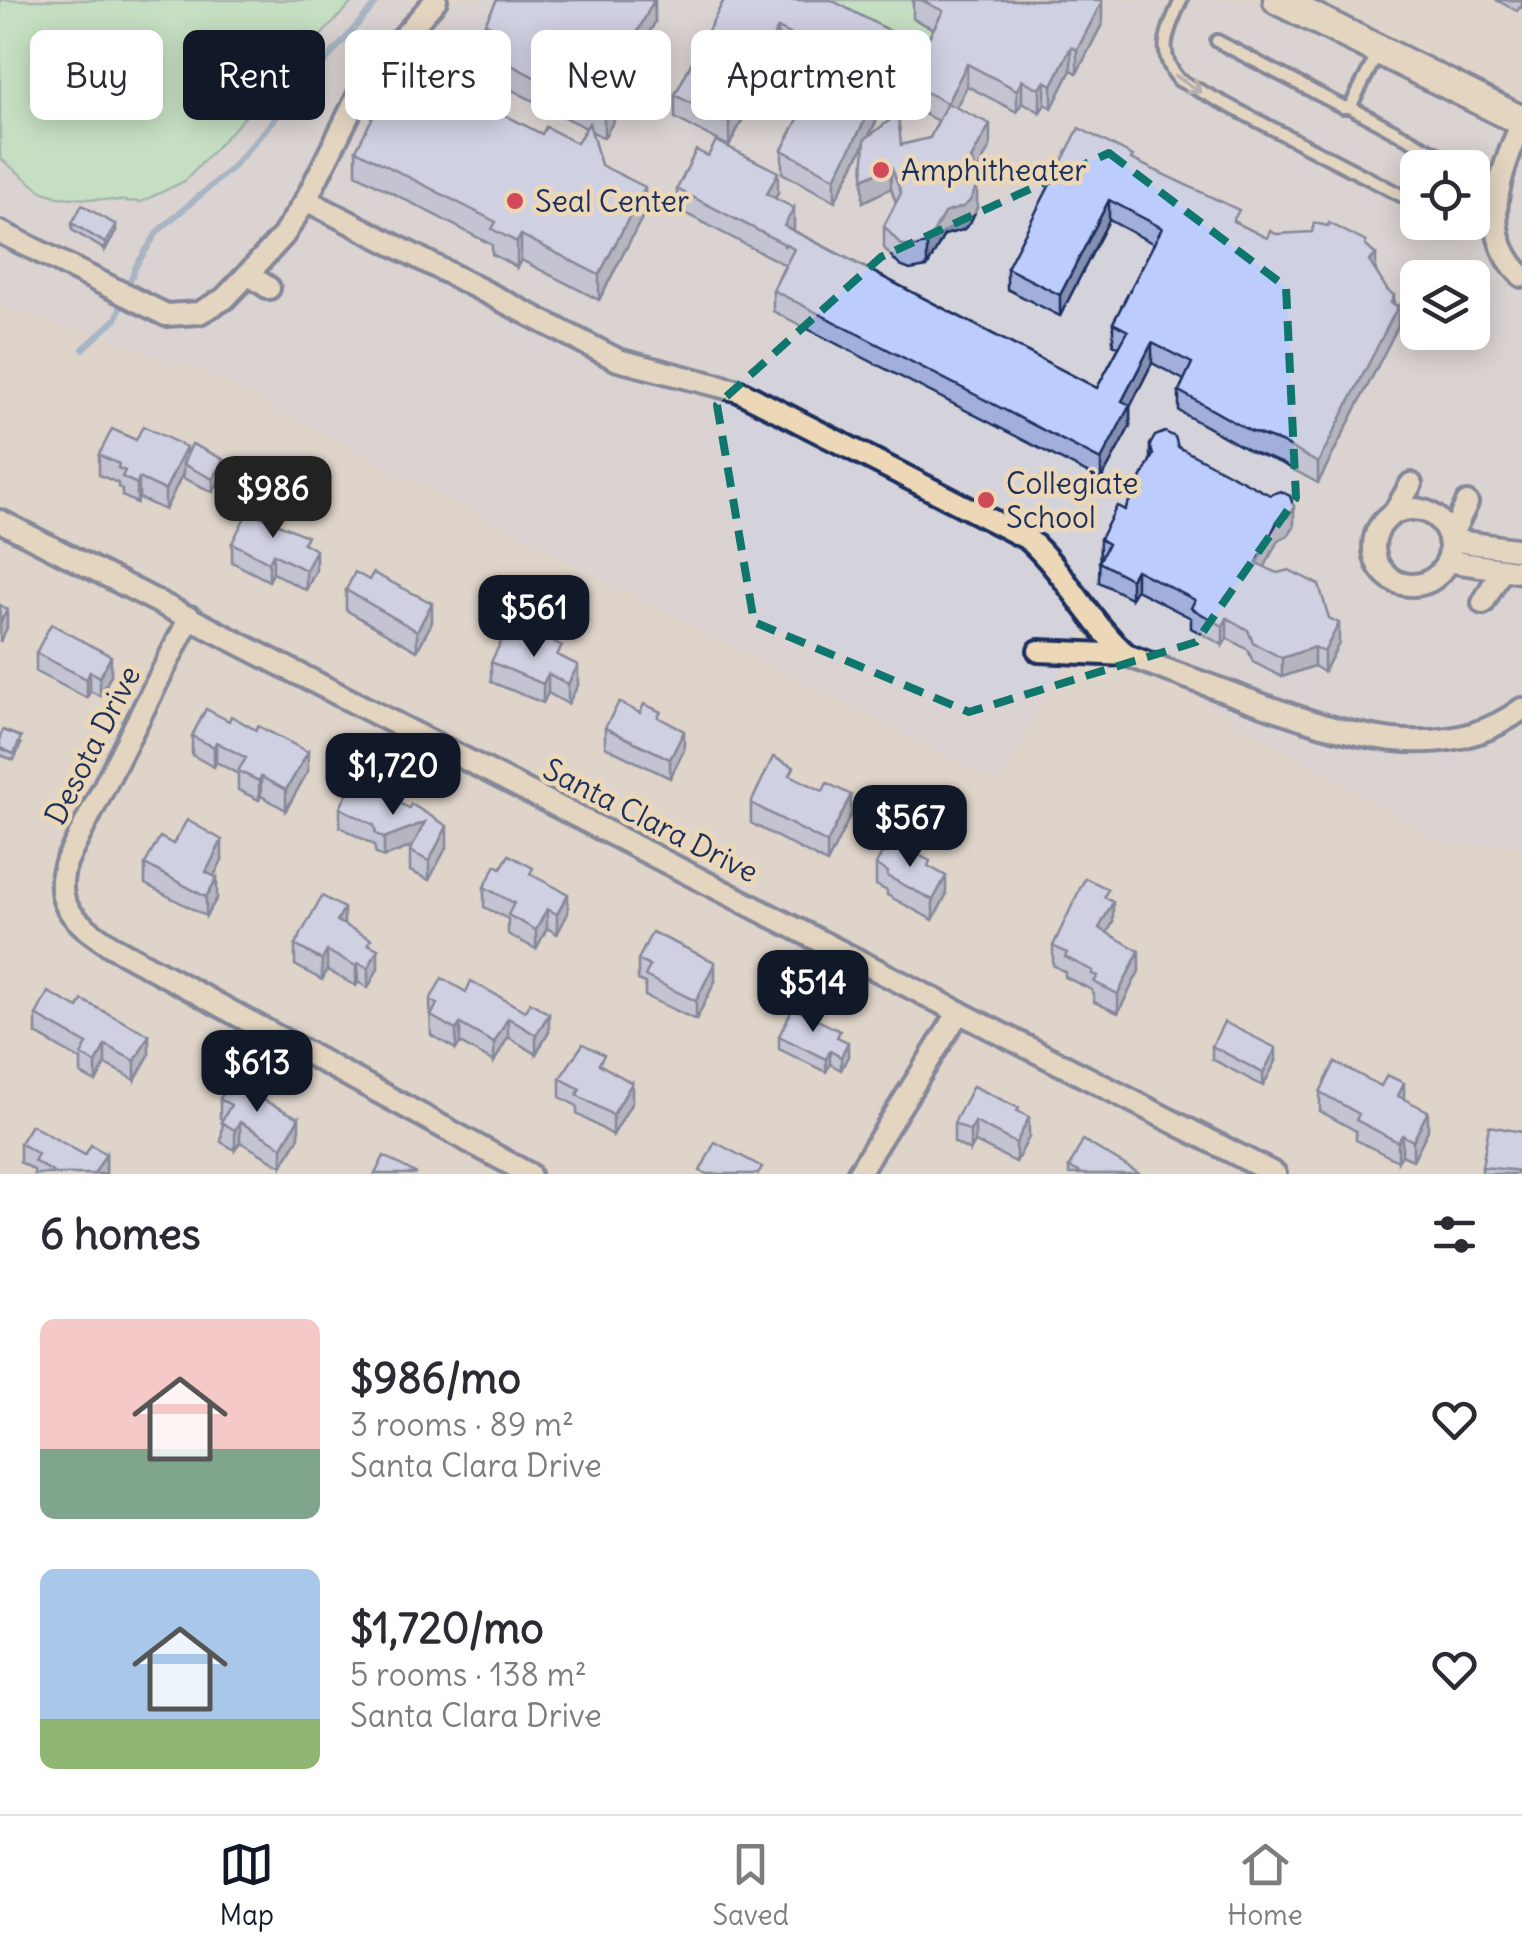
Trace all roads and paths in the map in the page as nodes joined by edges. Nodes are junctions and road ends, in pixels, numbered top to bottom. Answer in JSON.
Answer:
{"nodes":[{"id":1,"x":436,"y":0,"type":"edge"},
{"id":2,"x":1181,"y":0,"type":"edge"},
{"id":3,"x":1278,"y":0,"type":"edge"},
{"id":4,"x":1216,"y":40,"type":"dead end"},
{"id":5,"x":1380,"y":50,"type":"junction"},
{"id":6,"x":1350,"y":108,"type":"junction"},
{"id":7,"x":1522,"y":121,"type":"edge"},
{"id":8,"x":1429,"y":150,"type":"edge"},
{"id":9,"x":1400,"y":195,"type":"edge"},
{"id":10,"x":306,"y":200,"type":"junction"},
{"id":11,"x":0,"y":232,"type":"edge"},
{"id":12,"x":283,"y":236,"type":"junction"},
{"id":13,"x":302,"y":249,"type":"dead end"},
{"id":14,"x":248,"y":274,"type":"junction"},
{"id":15,"x":1522,"y":276,"type":"edge"},
{"id":16,"x":269,"y":288,"type":"dead end"},
{"id":17,"x":1411,"y":484,"type":"dead end"},
{"id":18,"x":1467,"y":503,"type":"dead end"},
{"id":19,"x":1394,"y":514,"type":"junction"},
{"id":20,"x":0,"y":521,"type":"edge"},
{"id":21,"x":1450,"y":540,"type":"junction"},
{"id":22,"x":1522,"y":550,"type":"edge"},
{"id":23,"x":1447,"y":562,"type":"junction"},
{"id":24,"x":1512,"y":570,"type":"edge"},
{"id":25,"x":1484,"y":603,"type":"dead end"},
{"id":26,"x":190,"y":617,"type":"junction"},
{"id":27,"x":1040,"y":651,"type":"dead end"},
{"id":28,"x":1127,"y":654,"type":"junction"},
{"id":29,"x":1522,"y":709,"type":"edge"},
{"id":30,"x":959,"y":1012,"type":"junction"},
{"id":31,"x":528,"y":1174,"type":"edge"},
{"id":32,"x":858,"y":1174,"type":"edge"},
{"id":33,"x":1275,"y":1174,"type":"edge"}],
"edges":[{"from":1,"to":10,"type":"street"},
{"from":2,"to":9,"type":"lane","one_way":true},
{"from":3,"to":5,"type":"street"},
{"from":4,"to":6,"type":"lane"},
{"from":5,"to":6,"type":"lane"},
{"from":5,"to":7,"type":"street"},
{"from":6,"to":8,"type":"lane"},
{"from":7,"to":15,"type":"street"},
{"from":10,"to":12,"type":"street"},
{"from":10,"to":28,"type":"street"},
{"from":11,"to":14,"type":"street"},
{"from":12,"to":13,"type":"street"},
{"from":12,"to":14,"type":"street"},
{"from":14,"to":16,"type":"street"},
{"from":17,"to":19,"type":"street"},
{"from":18,"to":21,"type":"street"},
{"from":19,"to":21,"type":"street"},
{"from":19,"to":23,"type":"street"},
{"from":20,"to":26,"type":"street","name":"Santa Clara Drive"},
{"from":21,"to":22,"type":"street"},
{"from":21,"to":23,"type":"street"},
{"from":23,"to":24,"type":"street"},
{"from":24,"to":25,"type":"street"},
{"from":26,"to":30,"type":"street","name":"Santa Clara Drive"},
{"from":26,"to":31,"type":"street","name":"Desota Drive"},
{"from":27,"to":28,"type":"street"},
{"from":28,"to":29,"type":"street"},
{"from":30,"to":32,"type":"street"},
{"from":30,"to":33,"type":"street","name":"Santa Clara Drive"}]}
